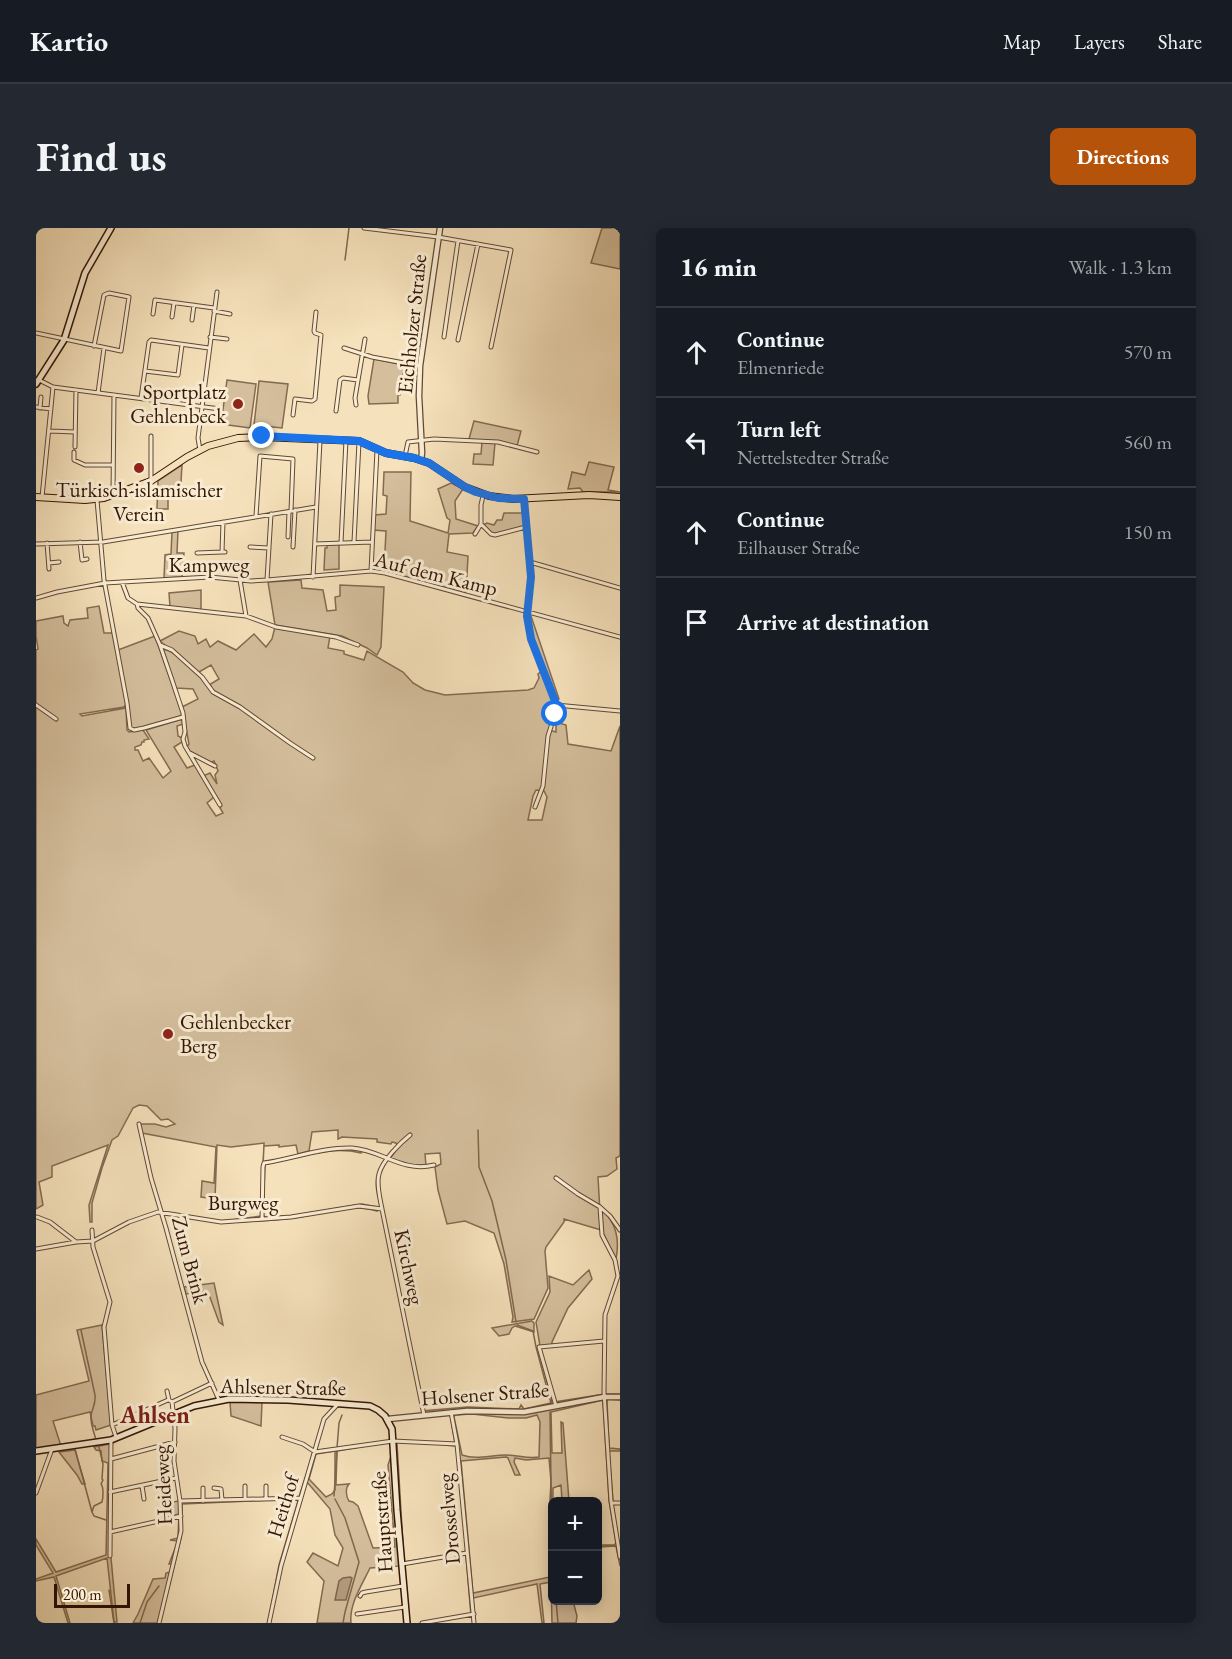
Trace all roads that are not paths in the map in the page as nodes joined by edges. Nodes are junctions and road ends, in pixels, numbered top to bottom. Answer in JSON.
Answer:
{"nodes":[{"id":1,"x":111,"y":228,"type":"edge"},
{"id":2,"x":364,"y":228,"type":"edge"},
{"id":3,"x":440,"y":228,"type":"edge"},
{"id":4,"x":438,"y":237,"type":"junction"},
{"id":5,"x":458,"y":240,"type":"junction"},
{"id":6,"x":477,"y":244,"type":"junction"},
{"id":7,"x":217,"y":292,"type":"dead end"},
{"id":8,"x":174,"y":303,"type":"junction"},
{"id":9,"x":194,"y":305,"type":"junction"},
{"id":10,"x":214,"y":310,"type":"junction"},
{"id":11,"x":316,"y":312,"type":"dead end"},
{"id":12,"x":153,"y":314,"type":"dead end"},
{"id":13,"x":230,"y":314,"type":"dead end"},
{"id":14,"x":172,"y":317,"type":"dead end"},
{"id":15,"x":192,"y":320,"type":"dead end"},
{"id":16,"x":36,"y":333,"type":"edge"},
{"id":17,"x":210,"y":337,"type":"junction"},
{"id":18,"x":444,"y":337,"type":"dead end"},
{"id":19,"x":227,"y":339,"type":"dead end"},
{"id":20,"x":365,"y":339,"type":"dead end"},
{"id":21,"x":64,"y":340,"type":"junction"},
{"id":22,"x":458,"y":340,"type":"dead end"},
{"id":23,"x":182,"y":345,"type":"junction"},
{"id":24,"x":94,"y":346,"type":"junction"},
{"id":25,"x":491,"y":347,"type":"dead end"},
{"id":26,"x":104,"y":348,"type":"junction"},
{"id":27,"x":209,"y":348,"type":"junction"},
{"id":28,"x":344,"y":348,"type":"dead end"},
{"id":29,"x":363,"y":354,"type":"junction"},
{"id":30,"x":420,"y":366,"type":"junction"},
{"id":31,"x":145,"y":371,"type":"junction"},
{"id":32,"x":358,"y":380,"type":"junction"},
{"id":33,"x":38,"y":382,"type":"edge"},
{"id":34,"x":53,"y":387,"type":"junction"},
{"id":35,"x":76,"y":390,"type":"junction"},
{"id":36,"x":98,"y":393,"type":"junction"},
{"id":37,"x":114,"y":395,"type":"junction"},
{"id":38,"x":41,"y":397,"type":"dead end"},
{"id":39,"x":141,"y":398,"type":"junction"},
{"id":40,"x":356,"y":405,"type":"dead end"},
{"id":41,"x":202,"y":406,"type":"junction"},
{"id":42,"x":38,"y":407,"type":"edge"},
{"id":43,"x":51,"y":409,"type":"junction"},
{"id":44,"x":220,"y":409,"type":"dead end"},
{"id":45,"x":336,"y":411,"type":"dead end"},
{"id":46,"x":293,"y":415,"type":"dead end"},
{"id":47,"x":49,"y":431,"type":"junction"},
{"id":48,"x":75,"y":432,"type":"junction"},
{"id":49,"x":151,"y":436,"type":"dead end"},
{"id":50,"x":346,"y":439,"type":"junction"},
{"id":51,"x":320,"y":440,"type":"junction"},
{"id":52,"x":421,"y":440,"type":"junction"},
{"id":53,"x":359,"y":441,"type":"junction"},
{"id":54,"x":75,"y":447,"type":"dead end"},
{"id":55,"x":378,"y":448,"type":"junction"},
{"id":56,"x":200,"y":450,"type":"junction"},
{"id":57,"x":537,"y":452,"type":"dead end"},
{"id":58,"x":74,"y":453,"type":"dead end"},
{"id":59,"x":404,"y":456,"type":"junction"},
{"id":60,"x":421,"y":460,"type":"junction"},
{"id":61,"x":113,"y":465,"type":"junction"},
{"id":62,"x":151,"y":481,"type":"junction"},
{"id":63,"x":113,"y":495,"type":"junction"},
{"id":64,"x":484,"y":495,"type":"junction"},
{"id":65,"x":39,"y":497,"type":"edge"},
{"id":66,"x":620,"y":497,"type":"edge"},
{"id":67,"x":100,"y":499,"type":"junction"},
{"id":68,"x":524,"y":499,"type":"junction"},
{"id":69,"x":316,"y":507,"type":"junction"},
{"id":70,"x":292,"y":511,"type":"junction"},
{"id":71,"x":271,"y":514,"type":"junction"},
{"id":72,"x":256,"y":517,"type":"junction"},
{"id":73,"x":223,"y":522,"type":"junction"},
{"id":74,"x":481,"y":524,"type":"junction"},
{"id":75,"x":526,"y":527,"type":"junction"},
{"id":76,"x":475,"y":534,"type":"dead end"},
{"id":77,"x":288,"y":537,"type":"dead end"},
{"id":78,"x":80,"y":542,"type":"junction"},
{"id":79,"x":100,"y":542,"type":"junction"},
{"id":80,"x":354,"y":542,"type":"junction"},
{"id":81,"x":372,"y":542,"type":"junction"},
{"id":82,"x":47,"y":543,"type":"junction"},
{"id":83,"x":315,"y":543,"type":"junction"},
{"id":84,"x":342,"y":543,"type":"junction"},
{"id":85,"x":36,"y":544,"type":"edge"},
{"id":86,"x":293,"y":547,"type":"dead end"},
{"id":87,"x":250,"y":548,"type":"dead end"},
{"id":88,"x":269,"y":548,"type":"junction"},
{"id":89,"x":197,"y":553,"type":"dead end"},
{"id":90,"x":87,"y":559,"type":"dead end"},
{"id":91,"x":59,"y":562,"type":"dead end"},
{"id":92,"x":530,"y":562,"type":"junction"},
{"id":93,"x":49,"y":563,"type":"junction"},
{"id":94,"x":50,"y":569,"type":"dead end"},
{"id":95,"x":370,"y":571,"type":"junction"},
{"id":96,"x":314,"y":577,"type":"junction"},
{"id":97,"x":240,"y":579,"type":"junction"},
{"id":98,"x":267,"y":580,"type":"junction"},
{"id":99,"x":122,"y":582,"type":"junction"},
{"id":100,"x":105,"y":583,"type":"junction"},
{"id":101,"x":620,"y":588,"type":"edge"},
{"id":102,"x":36,"y":598,"type":"edge"},
{"id":103,"x":137,"y":603,"type":"junction"},
{"id":104,"x":528,"y":612,"type":"junction"},
{"id":105,"x":246,"y":616,"type":"junction"},
{"id":106,"x":620,"y":638,"type":"edge"},
{"id":107,"x":160,"y":645,"type":"junction"},
{"id":108,"x":358,"y":645,"type":"dead end"},
{"id":109,"x":36,"y":705,"type":"edge"},
{"id":110,"x":556,"y":705,"type":"junction"},
{"id":111,"x":620,"y":711,"type":"edge"},
{"id":112,"x":183,"y":717,"type":"junction"},
{"id":113,"x":56,"y":719,"type":"dead end"},
{"id":114,"x":189,"y":753,"type":"junction"},
{"id":115,"x":313,"y":758,"type":"dead end"},
{"id":116,"x":215,"y":766,"type":"dead end"},
{"id":117,"x":220,"y":805,"type":"dead end"},
{"id":118,"x":535,"y":807,"type":"dead end"},
{"id":119,"x":139,"y":1124,"type":"dead end"},
{"id":120,"x":410,"y":1135,"type":"dead end"},
{"id":121,"x":387,"y":1160,"type":"junction"},
{"id":122,"x":434,"y":1165,"type":"dead end"},
{"id":123,"x":556,"y":1178,"type":"dead end"},
{"id":124,"x":600,"y":1207,"type":"junction"},
{"id":125,"x":382,"y":1209,"type":"junction"},
{"id":126,"x":161,"y":1212,"type":"junction"},
{"id":127,"x":37,"y":1217,"type":"edge"},
{"id":128,"x":262,"y":1219,"type":"junction"},
{"id":129,"x":92,"y":1230,"type":"dead end"},
{"id":130,"x":620,"y":1230,"type":"edge"},
{"id":131,"x":93,"y":1241,"type":"junction"},
{"id":132,"x":75,"y":1242,"type":"junction"},
{"id":133,"x":36,"y":1249,"type":"edge"},
{"id":134,"x":604,"y":1341,"type":"junction"},
{"id":135,"x":212,"y":1383,"type":"junction"},
{"id":136,"x":167,"y":1391,"type":"dead end"},
{"id":137,"x":604,"y":1397,"type":"junction"},
{"id":138,"x":620,"y":1397,"type":"edge"},
{"id":139,"x":170,"y":1401,"type":"junction"},
{"id":140,"x":219,"y":1401,"type":"junction"},
{"id":141,"x":338,"y":1404,"type":"junction"},
{"id":142,"x":556,"y":1406,"type":"junction"},
{"id":143,"x":451,"y":1412,"type":"junction"},
{"id":144,"x":174,"y":1414,"type":"junction"},
{"id":145,"x":424,"y":1414,"type":"junction"},
{"id":146,"x":388,"y":1419,"type":"junction"},
{"id":147,"x":112,"y":1425,"type":"junction"},
{"id":148,"x":282,"y":1437,"type":"dead end"},
{"id":149,"x":114,"y":1439,"type":"junction"},
{"id":150,"x":393,"y":1441,"type":"junction"},
{"id":151,"x":175,"y":1442,"type":"junction"},
{"id":152,"x":457,"y":1444,"type":"junction"},
{"id":153,"x":52,"y":1449,"type":"junction"},
{"id":154,"x":36,"y":1451,"type":"edge"},
{"id":155,"x":315,"y":1452,"type":"junction"},
{"id":156,"x":111,"y":1460,"type":"junction"},
{"id":157,"x":176,"y":1478,"type":"junction"},
{"id":158,"x":142,"y":1485,"type":"junction"},
{"id":159,"x":245,"y":1486,"type":"dead end"},
{"id":160,"x":266,"y":1486,"type":"dead end"},
{"id":161,"x":203,"y":1488,"type":"dead end"},
{"id":162,"x":214,"y":1488,"type":"dead end"},
{"id":163,"x":36,"y":1492,"type":"edge"},
{"id":164,"x":110,"y":1492,"type":"junction"},
{"id":165,"x":245,"y":1498,"type":"junction"},
{"id":166,"x":266,"y":1498,"type":"junction"},
{"id":167,"x":301,"y":1498,"type":"junction"},
{"id":168,"x":144,"y":1499,"type":"dead end"},
{"id":169,"x":222,"y":1500,"type":"junction"},
{"id":170,"x":180,"y":1501,"type":"junction"},
{"id":171,"x":203,"y":1501,"type":"junction"},
{"id":172,"x":612,"y":1503,"type":"junction"},
{"id":173,"x":620,"y":1503,"type":"edge"},
{"id":174,"x":181,"y":1516,"type":"junction"},
{"id":175,"x":110,"y":1532,"type":"junction"},
{"id":176,"x":467,"y":1553,"type":"junction"},
{"id":177,"x":110,"y":1556,"type":"dead end"},
{"id":178,"x":620,"y":1557,"type":"edge"},
{"id":179,"x":402,"y":1564,"type":"junction"},
{"id":180,"x":403,"y":1586,"type":"junction"},
{"id":181,"x":360,"y":1596,"type":"dead end"},
{"id":182,"x":405,"y":1607,"type":"junction"},
{"id":183,"x":357,"y":1614,"type":"dead end"},
{"id":184,"x":474,"y":1614,"type":"junction"},
{"id":185,"x":159,"y":1623,"type":"edge"},
{"id":186,"x":269,"y":1623,"type":"edge"},
{"id":187,"x":407,"y":1623,"type":"edge"},
{"id":188,"x":422,"y":1623,"type":"edge"},
{"id":189,"x":474,"y":1623,"type":"edge"}],
"edges":[{"from":1,"to":21,"type":"main road"},
{"from":2,"to":4,"type":"street"},
{"from":3,"to":4,"type":"street","name":"Eichholzer Straße"},
{"from":4,"to":5,"type":"street"},
{"from":4,"to":30,"type":"street","name":"Eichholzer Straße"},
{"from":5,"to":6,"type":"street"},
{"from":5,"to":18,"type":"street"},
{"from":6,"to":22,"type":"street"},
{"from":6,"to":25,"type":"street"},
{"from":7,"to":10,"type":"street"},
{"from":8,"to":9,"type":"street"},
{"from":8,"to":12,"type":"street"},
{"from":8,"to":14,"type":"street"},
{"from":9,"to":10,"type":"street"},
{"from":9,"to":15,"type":"street"},
{"from":10,"to":13,"type":"street"},
{"from":10,"to":17,"type":"street"},
{"from":11,"to":46,"type":"street"},
{"from":16,"to":21,"type":"street"},
{"from":17,"to":19,"type":"street"},
{"from":17,"to":27,"type":"street"},
{"from":20,"to":29,"type":"street"},
{"from":21,"to":24,"type":"street"},
{"from":21,"to":33,"type":"main road"},
{"from":23,"to":27,"type":"street"},
{"from":23,"to":31,"type":"street"},
{"from":23,"to":31,"type":"street"},
{"from":24,"to":26,"type":"street"},
{"from":24,"to":26,"type":"street"},
{"from":26,"to":36,"type":"street"},
{"from":27,"to":41,"type":"street"},
{"from":28,"to":29,"type":"street"},
{"from":29,"to":30,"type":"street"},
{"from":29,"to":32,"type":"street"},
{"from":30,"to":52,"type":"street","name":"Eichholzer Straße"},
{"from":31,"to":39,"type":"street"},
{"from":32,"to":40,"type":"street"},
{"from":32,"to":45,"type":"street"},
{"from":33,"to":34,"type":"street"},
{"from":34,"to":35,"type":"street"},
{"from":34,"to":43,"type":"street"},
{"from":35,"to":36,"type":"street"},
{"from":35,"to":48,"type":"street"},
{"from":36,"to":37,"type":"street"},
{"from":37,"to":39,"type":"street"},
{"from":37,"to":61,"type":"street"},
{"from":38,"to":42,"type":"street"},
{"from":39,"to":41,"type":"street"},
{"from":41,"to":44,"type":"street"},
{"from":41,"to":56,"type":"street"},
{"from":42,"to":43,"type":"street"},
{"from":43,"to":47,"type":"street"},
{"from":47,"to":48,"type":"street"},
{"from":47,"to":65,"type":"street"},
{"from":48,"to":54,"type":"street"},
{"from":49,"to":62,"type":"street"},
{"from":50,"to":51,"type":"main road"},
{"from":50,"to":53,"type":"main road"},
{"from":50,"to":84,"type":"street"},
{"from":51,"to":56,"type":"main road"},
{"from":51,"to":69,"type":"street"},
{"from":52,"to":57,"type":"street"},
{"from":52,"to":59,"type":"street"},
{"from":52,"to":60,"type":"street","name":"Eichholzer Straße"},
{"from":53,"to":55,"type":"main road"},
{"from":53,"to":80,"type":"street"},
{"from":55,"to":59,"type":"main road"},
{"from":55,"to":81,"type":"street"},
{"from":56,"to":62,"type":"main road"},
{"from":58,"to":61,"type":"street"},
{"from":59,"to":60,"type":"main road"},
{"from":60,"to":64,"type":"main road"},
{"from":61,"to":63,"type":"street"},
{"from":62,"to":63,"type":"main road"},
{"from":63,"to":67,"type":"main road"},
{"from":64,"to":68,"type":"main road"},
{"from":64,"to":74,"type":"street"},
{"from":65,"to":67,"type":"main road"},
{"from":66,"to":68,"type":"main road"},
{"from":67,"to":79,"type":"street"},
{"from":68,"to":75,"type":"street"},
{"from":69,"to":70,"type":"street"},
{"from":69,"to":83,"type":"street"},
{"from":70,"to":71,"type":"street"},
{"from":70,"to":72,"type":"street"},
{"from":70,"to":77,"type":"street"},
{"from":70,"to":86,"type":"street"},
{"from":71,"to":72,"type":"street"},
{"from":71,"to":88,"type":"street"},
{"from":72,"to":73,"type":"street"},
{"from":73,"to":79,"type":"street"},
{"from":73,"to":89,"type":"street"},
{"from":74,"to":75,"type":"street"},
{"from":74,"to":76,"type":"street"},
{"from":75,"to":92,"type":"street"},
{"from":78,"to":79,"type":"street"},
{"from":78,"to":82,"type":"street"},
{"from":78,"to":90,"type":"street"},
{"from":79,"to":100,"type":"street"},
{"from":80,"to":81,"type":"street"},
{"from":80,"to":84,"type":"street"},
{"from":81,"to":95,"type":"street"},
{"from":82,"to":85,"type":"street"},
{"from":82,"to":93,"type":"street"},
{"from":83,"to":84,"type":"street"},
{"from":83,"to":96,"type":"street"},
{"from":87,"to":88,"type":"street"},
{"from":88,"to":98,"type":"street"},
{"from":91,"to":93,"type":"street"},
{"from":92,"to":101,"type":"street"},
{"from":92,"to":104,"type":"street"},
{"from":93,"to":94,"type":"street"},
{"from":95,"to":96,"type":"street","name":"Auf dem Kamp"},
{"from":95,"to":104,"type":"street","name":"Auf dem Kamp"},
{"from":96,"to":98,"type":"street","name":"Kampweg"},
{"from":97,"to":98,"type":"street","name":"Kampweg"},
{"from":97,"to":99,"type":"street","name":"Kampweg"},
{"from":97,"to":105,"type":"street"},
{"from":99,"to":100,"type":"street","name":"Kampweg"},
{"from":99,"to":103,"type":"street"},
{"from":100,"to":102,"type":"street","name":"Kampweg"},
{"from":100,"to":112,"type":"street"},
{"from":103,"to":105,"type":"street"},
{"from":103,"to":107,"type":"street"},
{"from":104,"to":106,"type":"street","name":"Auf dem Kamp"},
{"from":104,"to":110,"type":"street"},
{"from":105,"to":108,"type":"street"},
{"from":107,"to":112,"type":"street"},
{"from":107,"to":115,"type":"street"},
{"from":109,"to":113,"type":"street"},
{"from":110,"to":111,"type":"street"},
{"from":110,"to":118,"type":"street"},
{"from":112,"to":114,"type":"street"},
{"from":114,"to":116,"type":"street"},
{"from":114,"to":117,"type":"street"},
{"from":119,"to":126,"type":"street","name":"Zum Brink"},
{"from":120,"to":121,"type":"street","name":"Kirchweg"},
{"from":121,"to":122,"type":"street"},
{"from":121,"to":125,"type":"street","name":"Kirchweg"},
{"from":121,"to":128,"type":"street"},
{"from":123,"to":124,"type":"street"},
{"from":124,"to":130,"type":"street"},
{"from":124,"to":134,"type":"street"},
{"from":125,"to":128,"type":"street","name":"Burgweg"},
{"from":125,"to":145,"type":"street","name":"Kirchweg"},
{"from":126,"to":128,"type":"street","name":"Burgweg"},
{"from":126,"to":131,"type":"street","name":"Burgweg"},
{"from":126,"to":135,"type":"street","name":"Zum Brink"},
{"from":127,"to":132,"type":"street"},
{"from":129,"to":131,"type":"street"},
{"from":131,"to":132,"type":"street","name":"Burgweg"},
{"from":131,"to":147,"type":"street"},
{"from":132,"to":133,"type":"street","name":"Burgweg"},
{"from":134,"to":137,"type":"street"},
{"from":134,"to":142,"type":"street"},
{"from":135,"to":139,"type":"street"},
{"from":135,"to":140,"type":"street","name":"Zum Brink"},
{"from":136,"to":139,"type":"street","name":"Heideweg"},
{"from":137,"to":138,"type":"street","name":"Holsener Straße"},
{"from":137,"to":142,"type":"street","name":"Holsener Straße"},
{"from":137,"to":172,"type":"street"},
{"from":139,"to":144,"type":"street","name":"Heideweg"},
{"from":139,"to":147,"type":"street"},
{"from":140,"to":141,"type":"main road","name":"Ahlsener Straße"},
{"from":140,"to":144,"type":"main road","name":"Ahlsener Straße"},
{"from":141,"to":146,"type":"main road","name":"Ahlsener Straße"},
{"from":141,"to":155,"type":"street","name":"Heithof"},
{"from":142,"to":143,"type":"street","name":"Holsener Straße"},
{"from":143,"to":145,"type":"street","name":"Holsener Straße"},
{"from":143,"to":152,"type":"street","name":"Drosselweg"},
{"from":144,"to":149,"type":"main road","name":"Ahlsener Straße"},
{"from":144,"to":151,"type":"street","name":"Heideweg"},
{"from":145,"to":146,"type":"street","name":"Holsener Straße"},
{"from":146,"to":150,"type":"main road","name":"Hauptstraße"},
{"from":147,"to":149,"type":"street"},
{"from":148,"to":155,"type":"street"},
{"from":149,"to":153,"type":"main road","name":"Ahlsener Straße"},
{"from":149,"to":156,"type":"street"},
{"from":150,"to":152,"type":"street"},
{"from":150,"to":155,"type":"street"},
{"from":150,"to":179,"type":"main road","name":"Hauptstraße"},
{"from":151,"to":156,"type":"street"},
{"from":151,"to":157,"type":"street","name":"Heideweg"},
{"from":152,"to":176,"type":"street","name":"Drosselweg"},
{"from":153,"to":154,"type":"main road","name":"Ahlsener Straße"},
{"from":153,"to":163,"type":"street"},
{"from":155,"to":167,"type":"street","name":"Heithof"},
{"from":156,"to":164,"type":"street"},
{"from":157,"to":158,"type":"street"},
{"from":157,"to":170,"type":"street","name":"Heideweg"},
{"from":158,"to":164,"type":"street"},
{"from":158,"to":168,"type":"street"},
{"from":159,"to":165,"type":"street"},
{"from":160,"to":166,"type":"street"},
{"from":161,"to":171,"type":"street"},
{"from":162,"to":169,"type":"street"},
{"from":164,"to":175,"type":"street"},
{"from":165,"to":166,"type":"street"},
{"from":165,"to":169,"type":"street"},
{"from":166,"to":167,"type":"street"},
{"from":167,"to":186,"type":"street","name":"Heithof"},
{"from":169,"to":171,"type":"street"},
{"from":170,"to":171,"type":"street"},
{"from":170,"to":174,"type":"street","name":"Heideweg"},
{"from":172,"to":173,"type":"street"},
{"from":172,"to":178,"type":"street"},
{"from":174,"to":175,"type":"street"},
{"from":174,"to":185,"type":"street","name":"Heideweg"},
{"from":175,"to":177,"type":"street"},
{"from":176,"to":179,"type":"street"},
{"from":176,"to":184,"type":"street","name":"Drosselweg"},
{"from":179,"to":180,"type":"main road","name":"Hauptstraße"},
{"from":180,"to":181,"type":"street"},
{"from":180,"to":182,"type":"main road","name":"Hauptstraße"},
{"from":182,"to":183,"type":"street"},
{"from":182,"to":187,"type":"main road","name":"Hauptstraße"},
{"from":184,"to":188,"type":"street"},
{"from":184,"to":189,"type":"street","name":"Drosselweg"}]}
